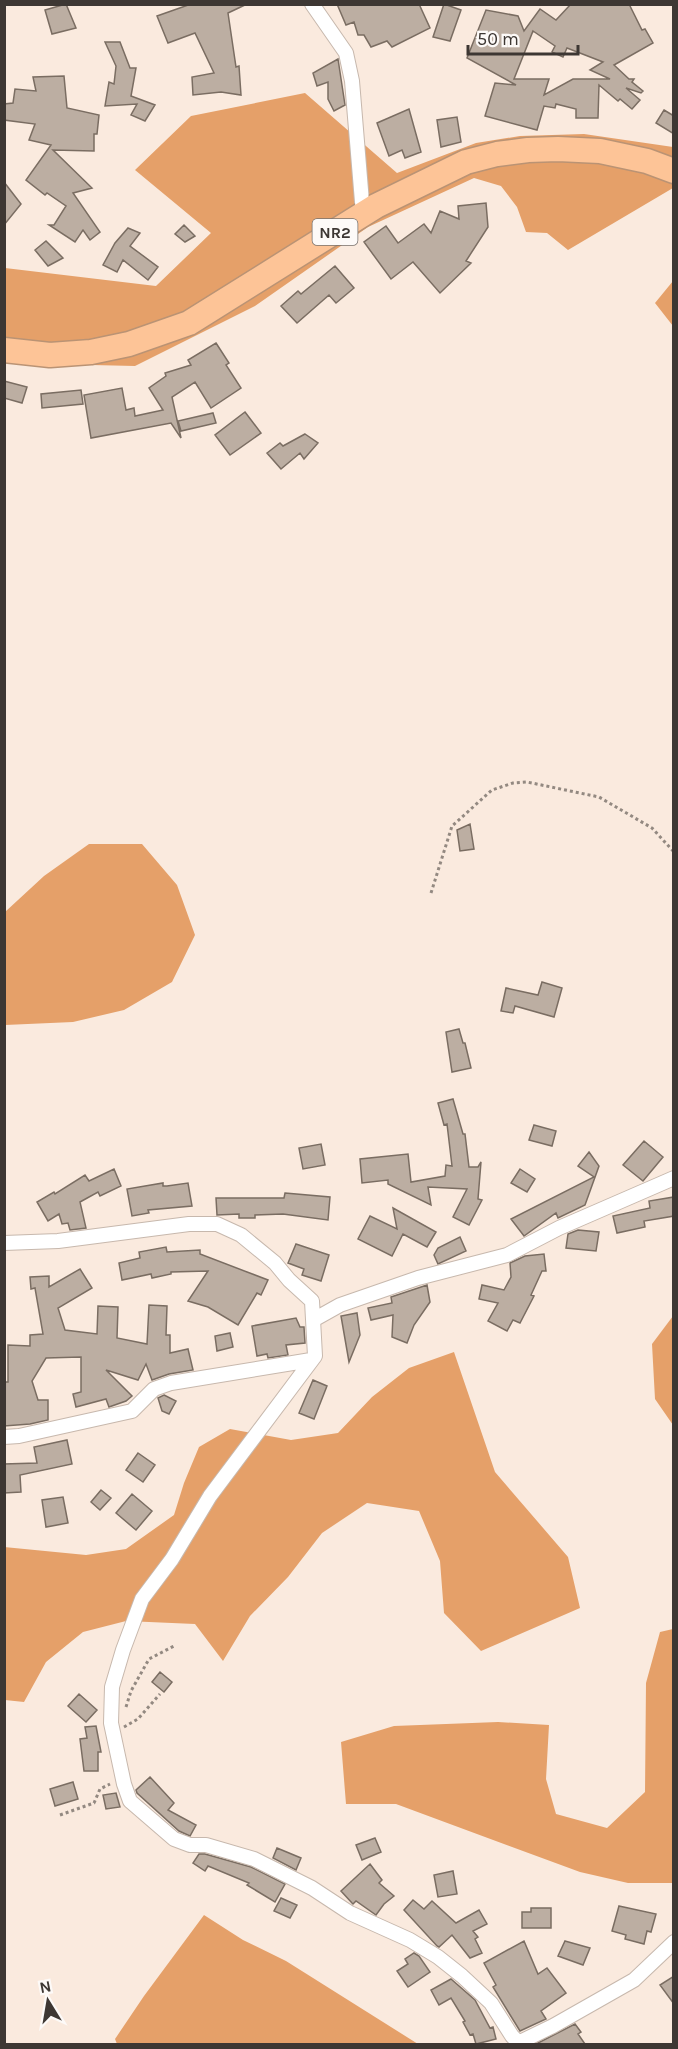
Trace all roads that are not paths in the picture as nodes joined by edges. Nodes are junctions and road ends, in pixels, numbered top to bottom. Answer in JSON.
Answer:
{"nodes":[{"id":1,"x":312,"y":4,"type":"edge"},
{"id":2,"x":674,"y":171,"type":"edge"},
{"id":3,"x":363,"y":214,"type":"junction"},
{"id":4,"x":4,"y":350,"type":"edge"},
{"id":5,"x":674,"y":1178,"type":"edge"},
{"id":6,"x":4,"y":1243,"type":"edge"},
{"id":7,"x":315,"y":1319,"type":"junction"},
{"id":8,"x":311,"y":1360,"type":"junction"},
{"id":9,"x":4,"y":1437,"type":"edge"},
{"id":10,"x":674,"y":1942,"type":"edge"},
{"id":11,"x":519,"y":2044,"type":"edge"}],
"edges":[{"from":1,"to":3,"type":"street"},
{"from":2,"to":3,"type":"highway","number":"NR2"},
{"from":3,"to":4,"type":"highway","number":"NR2"},
{"from":5,"to":7,"type":"street"},
{"from":6,"to":7,"type":"street"},
{"from":7,"to":8,"type":"street"},
{"from":8,"to":9,"type":"street"},
{"from":8,"to":11,"type":"street"},
{"from":10,"to":11,"type":"street"}]}
